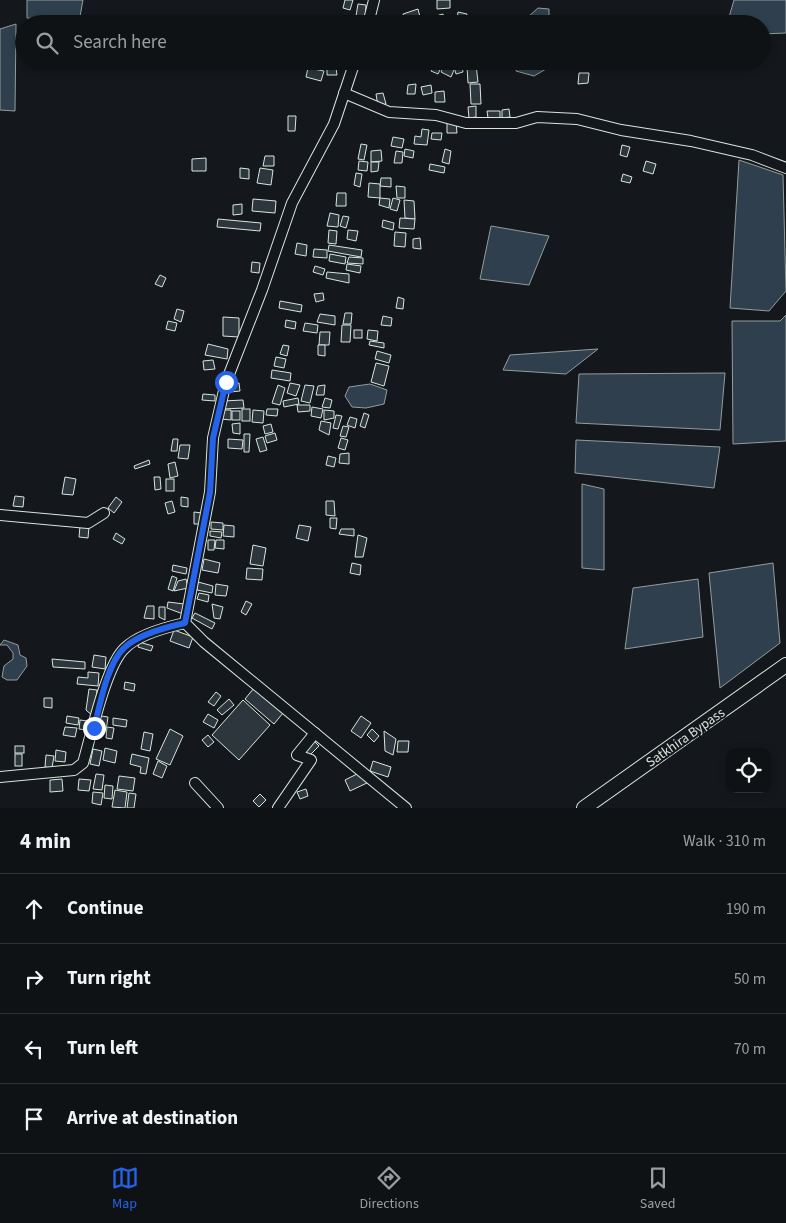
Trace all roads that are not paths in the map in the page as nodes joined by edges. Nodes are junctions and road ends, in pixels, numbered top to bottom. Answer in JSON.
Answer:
{"nodes":[{"id":1,"x":374,"y":0,"type":"edge"},
{"id":2,"x":370,"y":15,"type":"edge"},
{"id":3,"x":353,"y":70,"type":"edge"},
{"id":4,"x":344,"y":93,"type":"junction"},
{"id":5,"x":786,"y":168,"type":"edge"},
{"id":6,"x":104,"y":513,"type":"dead end"},
{"id":7,"x":0,"y":515,"type":"edge"},
{"id":8,"x":185,"y":623,"type":"junction"},
{"id":9,"x":786,"y":666,"type":"edge"},
{"id":10,"x":315,"y":733,"type":"junction"},
{"id":11,"x":0,"y":777,"type":"edge"},
{"id":12,"x":195,"y":783,"type":"dead end"},
{"id":13,"x":218,"y":808,"type":"edge"},
{"id":14,"x":278,"y":808,"type":"edge"},
{"id":15,"x":406,"y":808,"type":"edge"},
{"id":16,"x":584,"y":808,"type":"edge"}],
"edges":[{"from":1,"to":2,"type":"street"},
{"from":3,"to":4,"type":"street"},
{"from":4,"to":5,"type":"street"},
{"from":4,"to":8,"type":"street"},
{"from":6,"to":7,"type":"street"},
{"from":8,"to":10,"type":"street"},
{"from":8,"to":11,"type":"street"},
{"from":9,"to":16,"type":"highway","name":"Satkhira Bypass"},
{"from":10,"to":14,"type":"street"},
{"from":10,"to":15,"type":"street"},
{"from":12,"to":13,"type":"street"}]}
